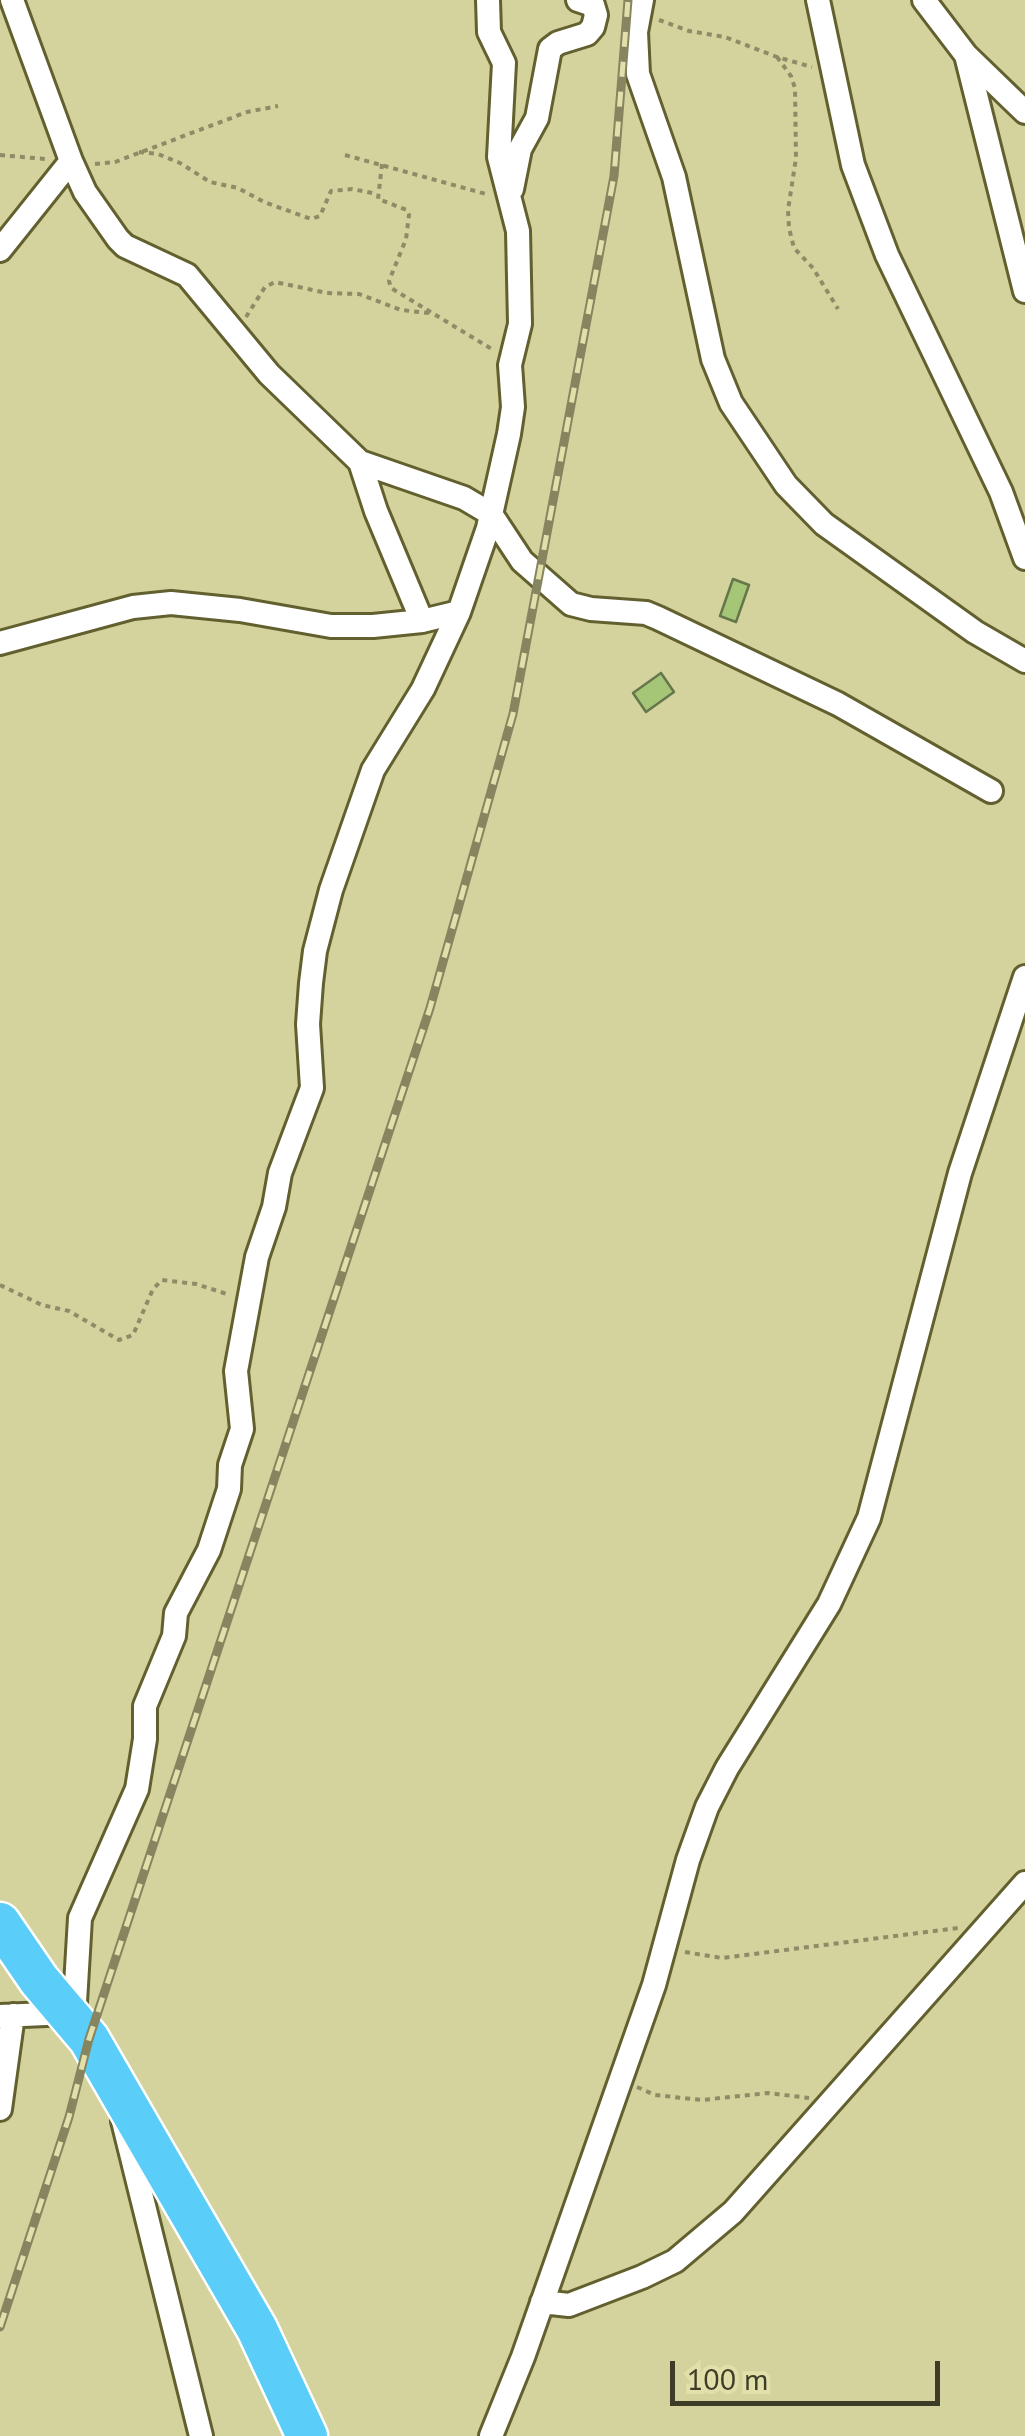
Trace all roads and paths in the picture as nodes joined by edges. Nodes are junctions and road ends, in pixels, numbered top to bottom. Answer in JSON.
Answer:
{"nodes":[{"id":1,"x":12,"y":0,"type":"edge"},
{"id":2,"x":488,"y":0,"type":"edge"},
{"id":3,"x":578,"y":0,"type":"edge"},
{"id":4,"x":818,"y":0,"type":"edge"},
{"id":5,"x":924,"y":0,"type":"edge"},
{"id":6,"x":640,"y":6,"type":"edge"},
{"id":7,"x":0,"y":10,"type":"edge"},
{"id":8,"x":21,"y":26,"type":"junction"},
{"id":9,"x":966,"y":55,"type":"junction"},
{"id":10,"x":777,"y":57,"type":"junction"},
{"id":11,"x":832,"y":72,"type":"junction"},
{"id":12,"x":278,"y":106,"type":"dead end"},
{"id":13,"x":1025,"y":112,"type":"edge"},
{"id":14,"x":139,"y":152,"type":"junction"},
{"id":15,"x":0,"y":155,"type":"edge"},
{"id":16,"x":345,"y":155,"type":"dead end"},
{"id":17,"x":70,"y":162,"type":"junction"},
{"id":18,"x":382,"y":164,"type":"junction"},
{"id":19,"x":377,"y":194,"type":"junction"},
{"id":20,"x":510,"y":199,"type":"junction"},
{"id":21,"x":0,"y":250,"type":"edge"},
{"id":22,"x":1025,"y":291,"type":"edge"},
{"id":23,"x":838,"y":309,"type":"dead end"},
{"id":24,"x":434,"y":314,"type":"junction"},
{"id":25,"x":234,"y":334,"type":"junction"},
{"id":26,"x":512,"y":362,"type":"junction"},
{"id":27,"x":360,"y":462,"type":"junction"},
{"id":28,"x":491,"y":514,"type":"junction"},
{"id":29,"x":1025,"y":558,"type":"edge"},
{"id":30,"x":459,"y":612,"type":"junction"},
{"id":31,"x":422,"y":621,"type":"junction"},
{"id":32,"x":0,"y":643,"type":"edge"},
{"id":33,"x":1025,"y":660,"type":"edge"},
{"id":34,"x":991,"y":791,"type":"dead end"},
{"id":35,"x":1025,"y":978,"type":"edge"},
{"id":36,"x":0,"y":1285,"type":"edge"},
{"id":37,"x":250,"y":1299,"type":"junction"},
{"id":38,"x":1025,"y":1884,"type":"edge"},
{"id":39,"x":994,"y":1921,"type":"junction"},
{"id":40,"x":0,"y":1923,"type":"edge"},
{"id":41,"x":666,"y":1949,"type":"junction"},
{"id":42,"x":6,"y":2016,"type":"edge"},
{"id":43,"x":71,"y":2016,"type":"junction"},
{"id":44,"x":112,"y":2079,"type":"junction"},
{"id":45,"x":619,"y":2079,"type":"junction"},
{"id":46,"x":843,"y":2092,"type":"junction"},
{"id":47,"x":0,"y":2108,"type":"edge"},
{"id":48,"x":542,"y":2302,"type":"junction"},
{"id":49,"x":201,"y":2436,"type":"edge"},
{"id":50,"x":307,"y":2436,"type":"edge"},
{"id":51,"x":491,"y":2436,"type":"edge"}],
"edges":[{"from":1,"to":8,"type":"street"},
{"from":2,"to":20,"type":"street"},
{"from":3,"to":20,"type":"street"},
{"from":4,"to":11,"type":"street"},
{"from":5,"to":9,"type":"street"},
{"from":6,"to":10,"type":"path"},
{"from":6,"to":33,"type":"street"},
{"from":7,"to":8,"type":"street"},
{"from":8,"to":17,"type":"street"},
{"from":9,"to":13,"type":"street"},
{"from":9,"to":22,"type":"street"},
{"from":10,"to":11,"type":"path"},
{"from":10,"to":23,"type":"path"},
{"from":11,"to":29,"type":"street"},
{"from":12,"to":14,"type":"path"},
{"from":14,"to":17,"type":"path"},
{"from":14,"to":19,"type":"path"},
{"from":15,"to":17,"type":"path"},
{"from":16,"to":18,"type":"path"},
{"from":17,"to":21,"type":"street"},
{"from":17,"to":25,"type":"street"},
{"from":18,"to":19,"type":"path"},
{"from":18,"to":20,"type":"path"},
{"from":19,"to":24,"type":"path"},
{"from":20,"to":26,"type":"street"},
{"from":24,"to":25,"type":"path"},
{"from":24,"to":26,"type":"path"},
{"from":25,"to":27,"type":"street"},
{"from":26,"to":28,"type":"street"},
{"from":27,"to":28,"type":"street"},
{"from":27,"to":31,"type":"street"},
{"from":28,"to":30,"type":"street"},
{"from":28,"to":34,"type":"street"},
{"from":30,"to":31,"type":"street"},
{"from":30,"to":37,"type":"street"},
{"from":31,"to":32,"type":"street"},
{"from":35,"to":41,"type":"street"},
{"from":36,"to":37,"type":"path"},
{"from":37,"to":43,"type":"street"},
{"from":38,"to":39,"type":"street"},
{"from":39,"to":41,"type":"path"},
{"from":39,"to":46,"type":"street"},
{"from":40,"to":43,"type":"highway"},
{"from":41,"to":45,"type":"street"},
{"from":42,"to":43,"type":"street"},
{"from":42,"to":47,"type":"street"},
{"from":43,"to":44,"type":"highway"},
{"from":44,"to":49,"type":"street"},
{"from":44,"to":50,"type":"highway"},
{"from":45,"to":46,"type":"path"},
{"from":45,"to":48,"type":"street"},
{"from":46,"to":48,"type":"street"},
{"from":48,"to":51,"type":"street"}]}
